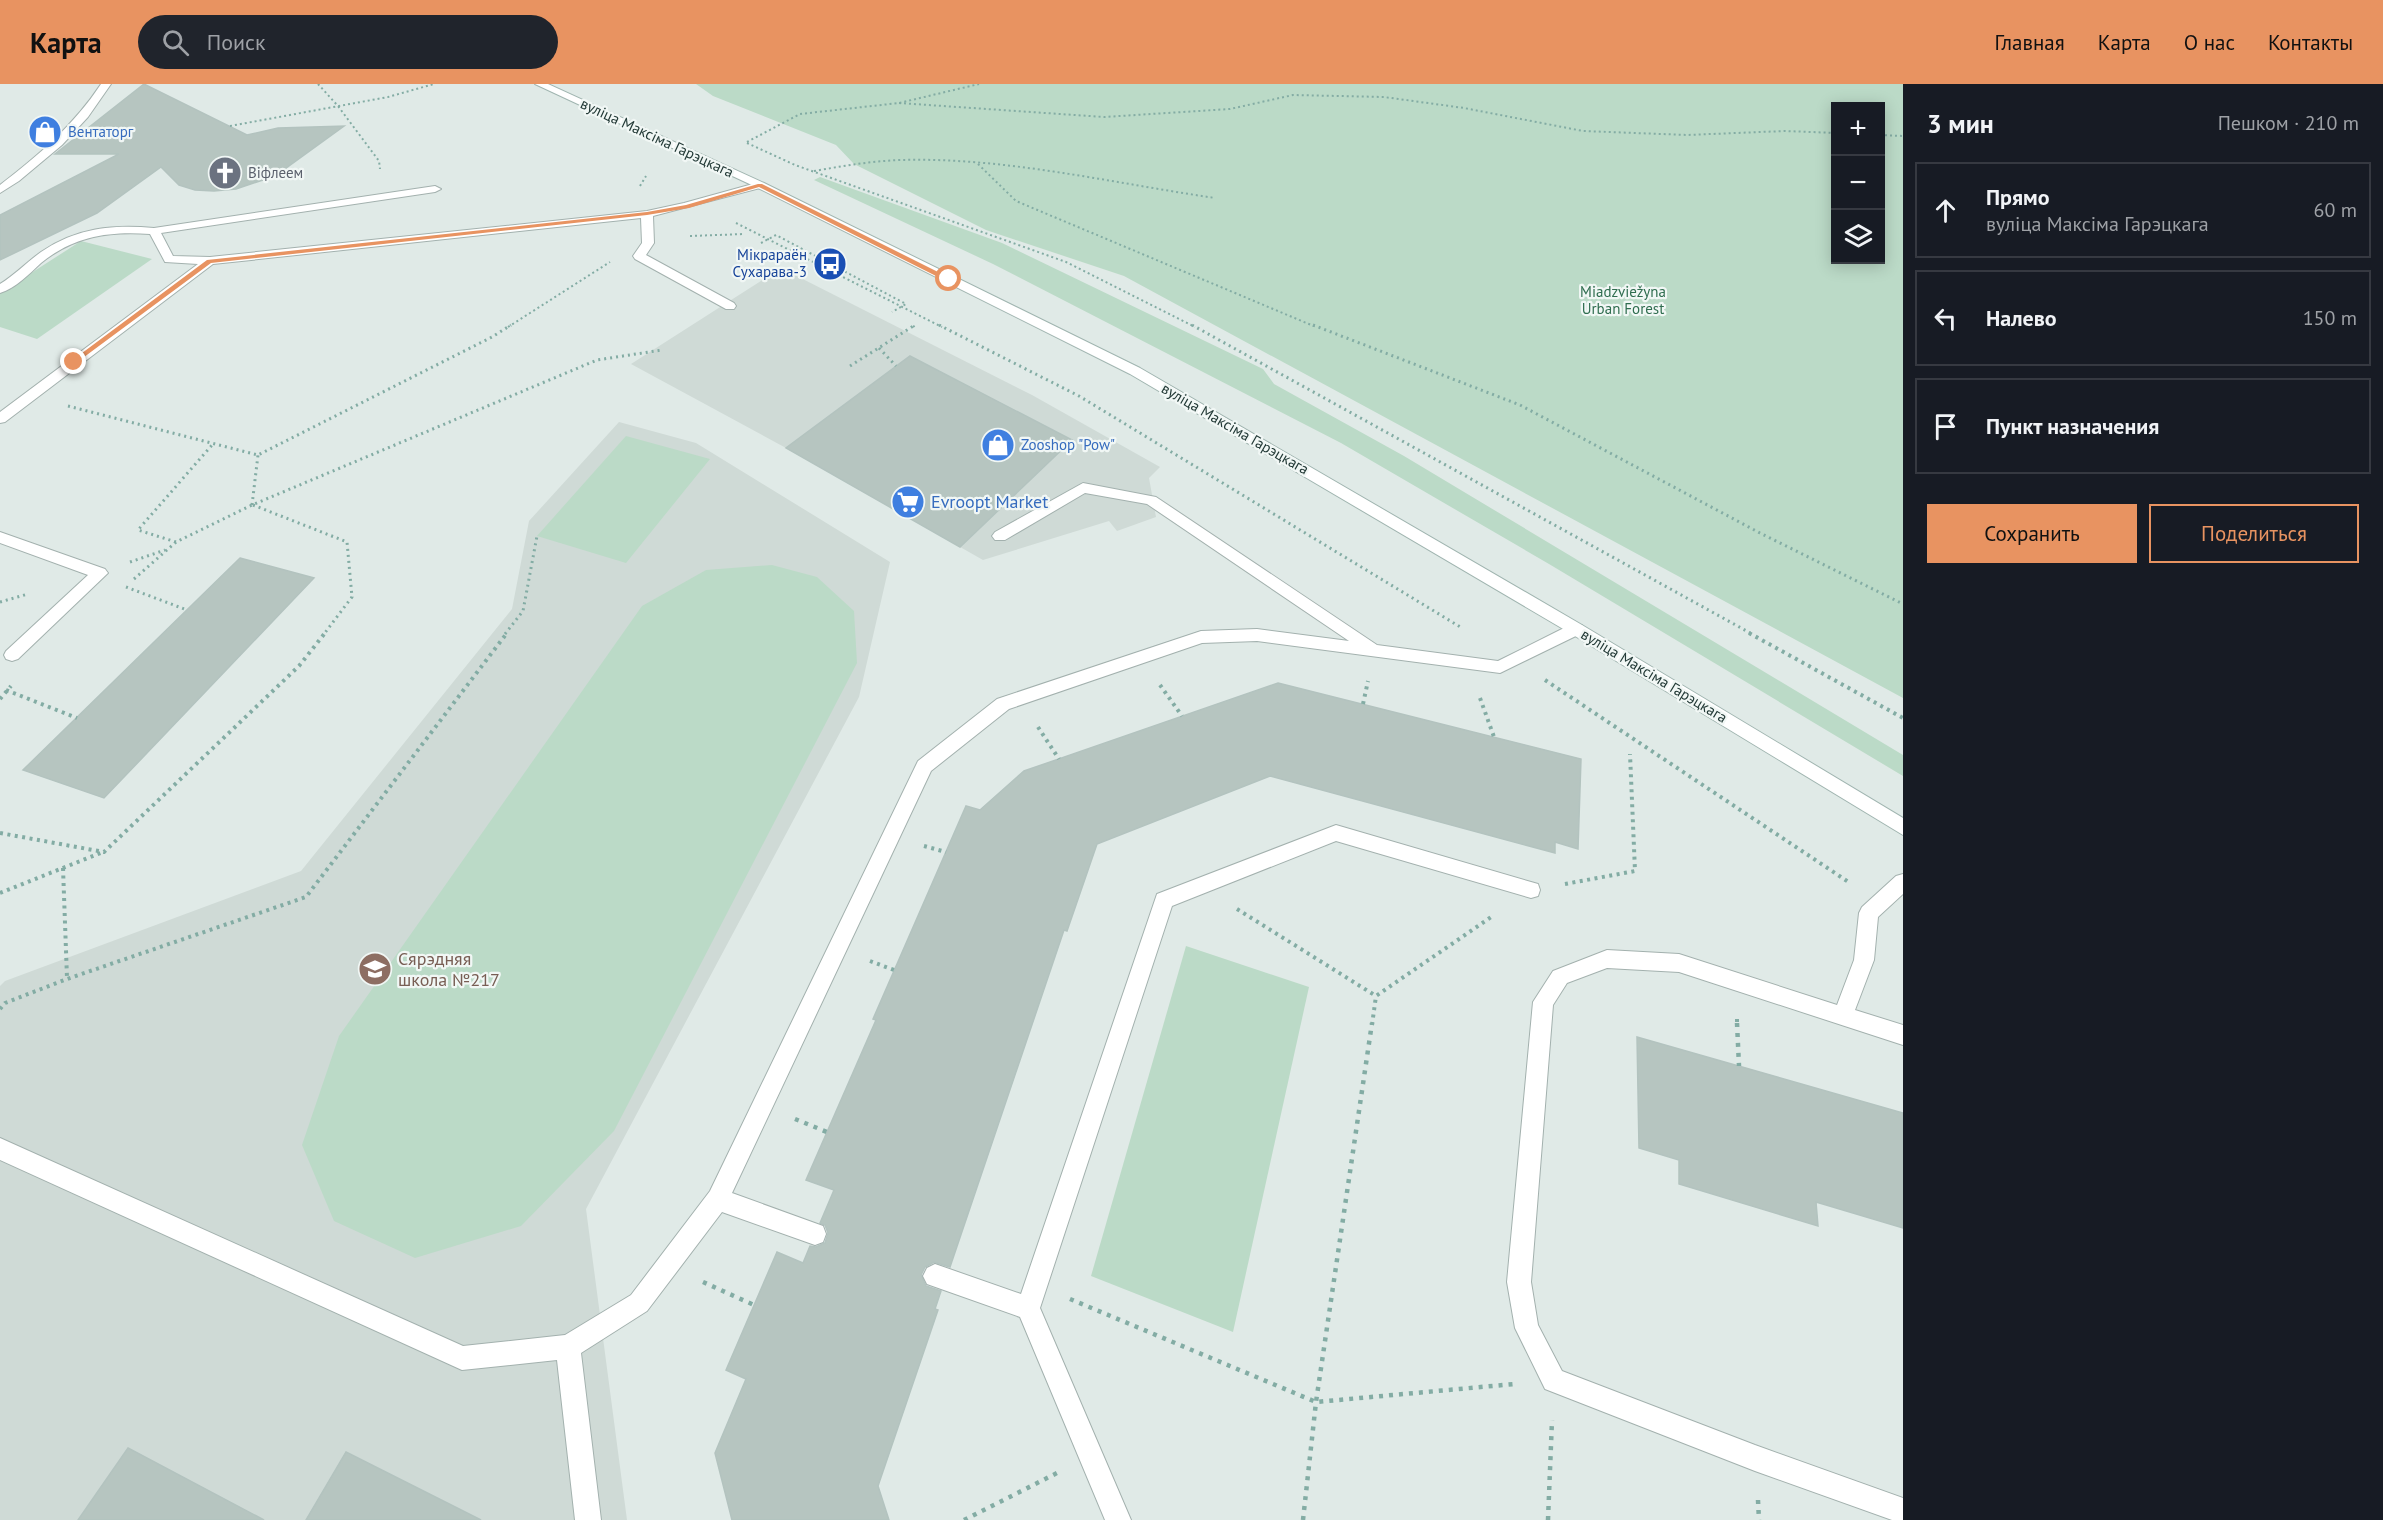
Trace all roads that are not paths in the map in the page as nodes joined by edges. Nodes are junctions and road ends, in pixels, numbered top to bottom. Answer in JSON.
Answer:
{"nodes":[{"id":1,"x":106,"y":84,"type":"edge"},
{"id":2,"x":540,"y":84,"type":"edge"},
{"id":3,"x":760,"y":185,"type":"junction"},
{"id":4,"x":435,"y":189,"type":"dead end"},
{"id":5,"x":0,"y":190,"type":"edge"},
{"id":6,"x":647,"y":214,"type":"junction"},
{"id":7,"x":154,"y":231,"type":"junction"},
{"id":8,"x":210,"y":261,"type":"junction"},
{"id":9,"x":0,"y":289,"type":"edge"},
{"id":10,"x":730,"y":306,"type":"dead end"},
{"id":11,"x":0,"y":419,"type":"edge"},
{"id":12,"x":1000,"y":536,"type":"dead end"},
{"id":13,"x":0,"y":537,"type":"edge"},
{"id":14,"x":1576,"y":629,"type":"junction"},
{"id":15,"x":1374,"y":650,"type":"junction"},
{"id":16,"x":12,"y":655,"type":"dead end"},
{"id":17,"x":1903,"y":827,"type":"edge"},
{"id":18,"x":1903,"y":882,"type":"edge"},
{"id":19,"x":1531,"y":890,"type":"road end"},
{"id":20,"x":1843,"y":1016,"type":"junction"},
{"id":21,"x":1903,"y":1035,"type":"edge"},
{"id":22,"x":0,"y":1149,"type":"edge"},
{"id":23,"x":718,"y":1199,"type":"junction"},
{"id":24,"x":815,"y":1234,"type":"dead end"},
{"id":25,"x":935,"y":1276,"type":"dead end"},
{"id":26,"x":1028,"y":1308,"type":"junction"},
{"id":27,"x":568,"y":1347,"type":"junction"},
{"id":28,"x":1903,"y":1511,"type":"edge"},
{"id":29,"x":588,"y":1520,"type":"edge"},
{"id":30,"x":1118,"y":1520,"type":"edge"}],
"edges":[{"from":1,"to":5,"type":"main road"},
{"from":2,"to":3,"type":"main road","name":"вуліца Максіма Гарэцкага"},
{"from":3,"to":6,"type":"main road"},
{"from":3,"to":14,"type":"main road","name":"вуліца Максіма Гарэцкага"},
{"from":4,"to":7,"type":"main road"},
{"from":6,"to":8,"type":"main road"},
{"from":6,"to":10,"type":"main road"},
{"from":7,"to":8,"type":"main road"},
{"from":7,"to":9,"type":"main road"},
{"from":8,"to":11,"type":"main road"},
{"from":12,"to":15,"type":"main road"},
{"from":13,"to":16,"type":"main road"},
{"from":14,"to":15,"type":"main road"},
{"from":14,"to":17,"type":"main road","name":"вуліца Максіма Гарэцкага"},
{"from":15,"to":23,"type":"main road"},
{"from":18,"to":20,"type":"main road"},
{"from":19,"to":26,"type":"main road"},
{"from":20,"to":21,"type":"main road"},
{"from":20,"to":28,"type":"main road"},
{"from":22,"to":27,"type":"main road"},
{"from":23,"to":24,"type":"main road"},
{"from":23,"to":27,"type":"main road"},
{"from":25,"to":26,"type":"main road"},
{"from":26,"to":30,"type":"main road"},
{"from":27,"to":29,"type":"main road"}]}
